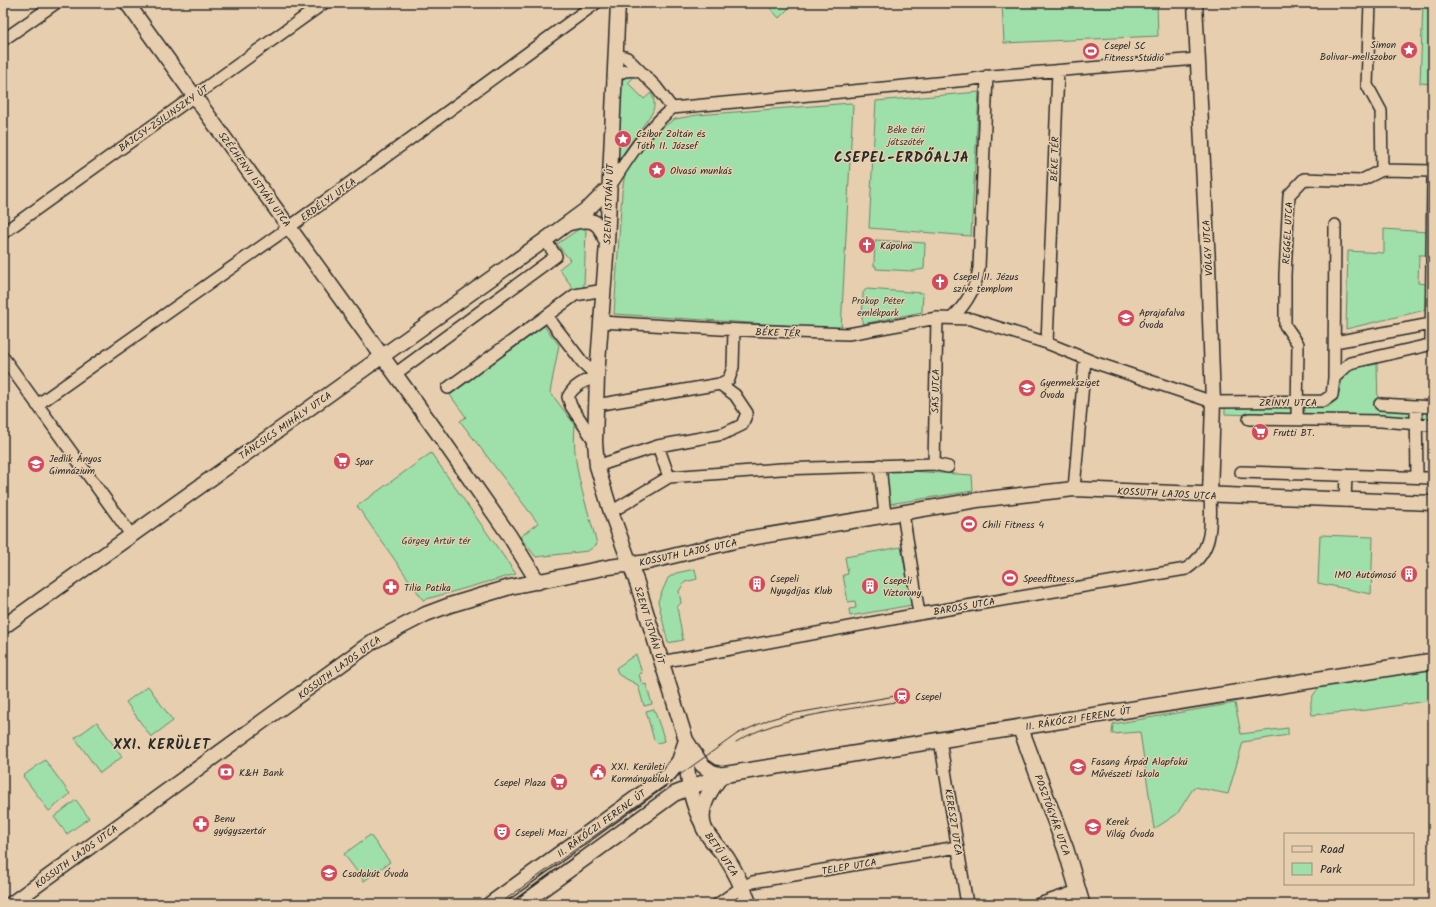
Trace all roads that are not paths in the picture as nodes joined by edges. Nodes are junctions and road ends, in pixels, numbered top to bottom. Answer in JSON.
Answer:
{"nodes":[{"id":1,"x":56,"y":3,"type":"edge"},
{"id":2,"x":127,"y":3,"type":"edge"},
{"id":3,"x":324,"y":3,"type":"edge"},
{"id":4,"x":596,"y":3,"type":"edge"},
{"id":5,"x":618,"y":3,"type":"edge"},
{"id":6,"x":1195,"y":3,"type":"edge"},
{"id":7,"x":1370,"y":3,"type":"edge"},
{"id":8,"x":3,"y":40,"type":"edge"},
{"id":9,"x":615,"y":54,"type":"junction"},
{"id":10,"x":1197,"y":59,"type":"junction"},
{"id":11,"x":640,"y":71,"type":"junction"},
{"id":12,"x":1058,"y":71,"type":"junction"},
{"id":13,"x":986,"y":76,"type":"junction"},
{"id":14,"x":613,"y":80,"type":"junction"},
{"id":15,"x":195,"y":96,"type":"junction"},
{"id":16,"x":672,"y":108,"type":"junction"},
{"id":17,"x":1382,"y":170,"type":"junction"},
{"id":18,"x":1433,"y":171,"type":"edge"},
{"id":19,"x":1433,"y":176,"type":"edge"},
{"id":20,"x":609,"y":188,"type":"junction"},
{"id":21,"x":1433,"y":197,"type":"edge"},
{"id":22,"x":1433,"y":218,"type":"edge"},
{"id":23,"x":567,"y":224,"type":"junction"},
{"id":24,"x":1334,"y":225,"type":"dead end"},
{"id":25,"x":289,"y":227,"type":"junction"},
{"id":26,"x":3,"y":233,"type":"edge"},
{"id":27,"x":545,"y":240,"type":"junction"},
{"id":28,"x":607,"y":244,"type":"junction"},
{"id":29,"x":604,"y":290,"type":"junction"},
{"id":30,"x":547,"y":316,"type":"junction"},
{"id":31,"x":953,"y":317,"type":"junction"},
{"id":32,"x":937,"y":318,"type":"junction"},
{"id":33,"x":601,"y":322,"type":"junction"},
{"id":34,"x":1431,"y":324,"type":"junction"},
{"id":35,"x":734,"y":330,"type":"junction"},
{"id":36,"x":1047,"y":342,"type":"junction"},
{"id":37,"x":1335,"y":342,"type":"junction"},
{"id":38,"x":1432,"y":345,"type":"edge"},
{"id":39,"x":382,"y":356,"type":"junction"},
{"id":40,"x":3,"y":357,"type":"edge"},
{"id":41,"x":1085,"y":359,"type":"junction"},
{"id":42,"x":395,"y":374,"type":"junction"},
{"id":43,"x":597,"y":376,"type":"junction"},
{"id":44,"x":1334,"y":378,"type":"junction"},
{"id":45,"x":720,"y":384,"type":"junction"},
{"id":46,"x":448,"y":388,"type":"dead end"},
{"id":47,"x":1298,"y":401,"type":"junction"},
{"id":48,"x":1213,"y":402,"type":"junction"},
{"id":49,"x":1380,"y":404,"type":"dead end"},
{"id":50,"x":37,"y":405,"type":"junction"},
{"id":51,"x":596,"y":405,"type":"junction"},
{"id":52,"x":1416,"y":406,"type":"junction"},
{"id":53,"x":1433,"y":407,"type":"edge"},
{"id":54,"x":1249,"y":419,"type":"dead end"},
{"id":55,"x":1298,"y":420,"type":"junction"},
{"id":56,"x":1415,"y":424,"type":"junction"},
{"id":57,"x":1433,"y":425,"type":"edge"},
{"id":58,"x":595,"y":442,"type":"junction"},
{"id":59,"x":658,"y":446,"type":"junction"},
{"id":60,"x":934,"y":464,"type":"junction"},
{"id":61,"x":880,"y":465,"type":"junction"},
{"id":62,"x":597,"y":466,"type":"junction"},
{"id":63,"x":948,"y":467,"type":"dead end"},
{"id":64,"x":1241,"y":472,"type":"dead end"},
{"id":65,"x":1346,"y":475,"type":"junction"},
{"id":66,"x":1417,"y":477,"type":"junction"},
{"id":67,"x":669,"y":478,"type":"junction"},
{"id":68,"x":1433,"y":478,"type":"edge"},
{"id":69,"x":1074,"y":489,"type":"junction"},
{"id":70,"x":1210,"y":494,"type":"junction"},
{"id":71,"x":1345,"y":501,"type":"junction"},
{"id":72,"x":1433,"y":503,"type":"edge"},
{"id":73,"x":611,"y":512,"type":"junction"},
{"id":74,"x":903,"y":514,"type":"junction"},
{"id":75,"x":886,"y":516,"type":"junction"},
{"id":76,"x":132,"y":536,"type":"junction"},
{"id":77,"x":629,"y":564,"type":"junction"},
{"id":78,"x":538,"y":582,"type":"junction"},
{"id":79,"x":919,"y":614,"type":"junction"},
{"id":80,"x":3,"y":628,"type":"edge"},
{"id":81,"x":1433,"y":661,"type":"edge"},
{"id":82,"x":661,"y":662,"type":"junction"},
{"id":83,"x":1020,"y":727,"type":"junction"},
{"id":84,"x":686,"y":740,"type":"junction"},
{"id":85,"x":940,"y":740,"type":"junction"},
{"id":86,"x":669,"y":774,"type":"junction"},
{"id":87,"x":722,"y":775,"type":"junction"},
{"id":88,"x":689,"y":781,"type":"junction"},
{"id":89,"x":661,"y":803,"type":"junction"},
{"id":90,"x":694,"y":809,"type":"junction"},
{"id":91,"x":704,"y":827,"type":"junction"},
{"id":92,"x":957,"y":847,"type":"junction"},
{"id":93,"x":742,"y":887,"type":"junction"},
{"id":94,"x":1080,"y":898,"type":"edge"},
{"id":95,"x":11,"y":904,"type":"edge"},
{"id":96,"x":490,"y":904,"type":"edge"},
{"id":97,"x":522,"y":904,"type":"edge"},
{"id":98,"x":718,"y":904,"type":"edge"},
{"id":99,"x":749,"y":904,"type":"edge"},
{"id":100,"x":967,"y":904,"type":"edge"},
{"id":101,"x":1039,"y":904,"type":"edge"}],
"edges":[{"from":1,"to":8,"type":"street"},
{"from":2,"to":15,"type":"street","name":"SZÉCHENYI ISTVÁN UTCA"},
{"from":3,"to":15,"type":"street","name":"BAJCSY-ZSILINSZKY ÚT"},
{"from":4,"to":25,"type":"street","name":"ERDÉLYI UTCA"},
{"from":5,"to":9,"type":"street","name":"SZENT ISTVÁN ÚT"},
{"from":6,"to":10,"type":"street","name":"VÖLGY UTCA"},
{"from":7,"to":17,"type":"street"},
{"from":9,"to":11,"type":"street"},
{"from":9,"to":14,"type":"street","name":"SZENT ISTVÁN ÚT"},
{"from":10,"to":12,"type":"street"},
{"from":10,"to":48,"type":"street","name":"VÖLGY UTCA"},
{"from":11,"to":14,"type":"street"},
{"from":11,"to":16,"type":"street"},
{"from":12,"to":13,"type":"street"},
{"from":12,"to":36,"type":"street","name":"BÉKE TÉR"},
{"from":13,"to":16,"type":"street"},
{"from":13,"to":31,"type":"street"},
{"from":14,"to":20,"type":"street","name":"SZENT ISTVÁN ÚT"},
{"from":15,"to":25,"type":"street","name":"SZÉCHENYI ISTVÁN UTCA"},
{"from":15,"to":26,"type":"street","name":"BAJCSY-ZSILINSZKY ÚT"},
{"from":16,"to":20,"type":"street"},
{"from":17,"to":18,"type":"street"},
{"from":17,"to":47,"type":"street","name":"REGGEL UTCA"},
{"from":19,"to":21,"type":"street"},
{"from":20,"to":23,"type":"street","name":"TÁNCSICS MIHÁLY UTCA"},
{"from":20,"to":28,"type":"street","name":"SZENT ISTVÁN ÚT"},
{"from":21,"to":22,"type":"street"},
{"from":22,"to":34,"type":"street"},
{"from":23,"to":27,"type":"street","name":"TÁNCSICS MIHÁLY UTCA"},
{"from":23,"to":28,"type":"street","name":"TÁNCSICS MIHÁLY UTCA"},
{"from":24,"to":37,"type":"street","name":"ZRÍNYI UTCA"},
{"from":25,"to":39,"type":"street","name":"SZÉCHENYI ISTVÁN UTCA"},
{"from":25,"to":50,"type":"street","name":"ERDÉLYI UTCA"},
{"from":27,"to":39,"type":"street","name":"TÁNCSICS MIHÁLY UTCA"},
{"from":27,"to":42,"type":"street"},
{"from":28,"to":29,"type":"street","name":"SZENT ISTVÁN ÚT"},
{"from":29,"to":30,"type":"street"},
{"from":29,"to":33,"type":"street","name":"SZENT ISTVÁN ÚT"},
{"from":30,"to":43,"type":"street"},
{"from":30,"to":46,"type":"street"},
{"from":31,"to":32,"type":"street","name":"BÉKE TÉR"},
{"from":31,"to":36,"type":"street","name":"BÉKE TÉR"},
{"from":32,"to":35,"type":"street","name":"BÉKE TÉR"},
{"from":32,"to":60,"type":"street","name":"SAS UTCA"},
{"from":33,"to":35,"type":"street","name":"BÉKE TÉR"},
{"from":33,"to":43,"type":"street","name":"SZENT ISTVÁN ÚT"},
{"from":34,"to":37,"type":"street"},
{"from":34,"to":38,"type":"street"},
{"from":35,"to":45,"type":"street"},
{"from":36,"to":41,"type":"street","name":"BÉKE TÉR"},
{"from":37,"to":44,"type":"street","name":"ZRÍNYI UTCA"},
{"from":38,"to":44,"type":"street"},
{"from":39,"to":42,"type":"street"},
{"from":39,"to":76,"type":"street","name":"TÁNCSICS MIHÁLY UTCA"},
{"from":40,"to":50,"type":"street"},
{"from":41,"to":48,"type":"street","name":"BÉKE TÉR"},
{"from":41,"to":69,"type":"street"},
{"from":42,"to":78,"type":"street"},
{"from":43,"to":51,"type":"street","name":"SZENT ISTVÁN ÚT"},
{"from":43,"to":58,"type":"street"},
{"from":44,"to":47,"type":"street","name":"ZRÍNYI UTCA"},
{"from":45,"to":51,"type":"street"},
{"from":45,"to":59,"type":"street"},
{"from":47,"to":48,"type":"street","name":"ZRÍNYI UTCA"},
{"from":47,"to":55,"type":"street","name":"REGGEL UTCA"},
{"from":48,"to":70,"type":"street","name":"VÖLGY UTCA"},
{"from":49,"to":52,"type":"street"},
{"from":50,"to":76,"type":"street"},
{"from":51,"to":58,"type":"street","name":"SZENT ISTVÁN ÚT"},
{"from":52,"to":53,"type":"street"},
{"from":52,"to":56,"type":"street"},
{"from":54,"to":55,"type":"street"},
{"from":55,"to":56,"type":"street"},
{"from":56,"to":57,"type":"street"},
{"from":56,"to":66,"type":"street"},
{"from":58,"to":62,"type":"street","name":"SZENT ISTVÁN ÚT"},
{"from":59,"to":62,"type":"street"},
{"from":59,"to":67,"type":"street"},
{"from":60,"to":61,"type":"street"},
{"from":60,"to":63,"type":"street"},
{"from":61,"to":67,"type":"street"},
{"from":61,"to":75,"type":"street"},
{"from":62,"to":73,"type":"street","name":"SZENT ISTVÁN ÚT"},
{"from":64,"to":65,"type":"street"},
{"from":65,"to":66,"type":"street"},
{"from":65,"to":71,"type":"street"},
{"from":66,"to":68,"type":"street"},
{"from":67,"to":73,"type":"street"},
{"from":69,"to":70,"type":"street","name":"KOSSUTH LAJOS UTCA"},
{"from":69,"to":74,"type":"street","name":"KOSSUTH LAJOS UTCA"},
{"from":70,"to":71,"type":"street","name":"KOSSUTH LAJOS UTCA"},
{"from":70,"to":79,"type":"street","name":"BAROSS UTCA"},
{"from":71,"to":72,"type":"street","name":"KOSSUTH LAJOS UTCA"},
{"from":73,"to":77,"type":"street","name":"SZENT ISTVÁN ÚT"},
{"from":74,"to":75,"type":"street","name":"KOSSUTH LAJOS UTCA"},
{"from":74,"to":79,"type":"street"},
{"from":75,"to":77,"type":"street","name":"KOSSUTH LAJOS UTCA"},
{"from":76,"to":80,"type":"street","name":"TÁNCSICS MIHÁLY UTCA"},
{"from":77,"to":78,"type":"street","name":"KOSSUTH LAJOS UTCA"},
{"from":77,"to":82,"type":"street","name":"SZENT ISTVÁN ÚT"},
{"from":78,"to":95,"type":"street","name":"KOSSUTH LAJOS UTCA"},
{"from":79,"to":82,"type":"street","name":"BAROSS UTCA"},
{"from":81,"to":83,"type":"main road","name":"II. RÁKÓCZI FERENC ÚT"},
{"from":82,"to":84,"type":"street","name":"SZENT ISTVÁN ÚT"},
{"from":83,"to":85,"type":"main road","name":"II. RÁKÓCZI FERENC ÚT"},
{"from":83,"to":94,"type":"main road","name":"POSZTÓGYÁR UTCA"},
{"from":84,"to":86,"type":"street"},
{"from":84,"to":87,"type":"street","name":"SZENT ISTVÁN ÚT"},
{"from":84,"to":88,"type":"street","name":"SZENT ISTVÁN ÚT"},
{"from":85,"to":87,"type":"main road","name":"II. RÁKÓCZI FERENC ÚT"},
{"from":85,"to":92,"type":"street","name":"KERESZT UTCA"},
{"from":86,"to":88,"type":"street","name":"II. RÁKÓCZI FERENC ÚT"},
{"from":86,"to":96,"type":"street","name":"II. RÁKÓCZI FERENC ÚT"},
{"from":87,"to":88,"type":"street","name":"II. RÁKÓCZI FERENC ÚT"},
{"from":87,"to":91,"type":"main road","name":"BETŰ UTCA"},
{"from":88,"to":89,"type":"street","name":"II. RÁKÓCZI FERENC ÚT"},
{"from":88,"to":90,"type":"street","name":"BETŰ UTCA"},
{"from":89,"to":90,"type":"street"},
{"from":89,"to":97,"type":"street","name":"II. RÁKÓCZI FERENC ÚT"},
{"from":90,"to":91,"type":"street","name":"BETŰ UTCA"},
{"from":91,"to":93,"type":"main road","name":"BETŰ UTCA"},
{"from":92,"to":93,"type":"street","name":"TELEP UTCA"},
{"from":92,"to":100,"type":"street","name":"KERESZT UTCA"},
{"from":93,"to":98,"type":"street","name":"TELEP UTCA"},
{"from":93,"to":99,"type":"main road","name":"BETŰ UTCA"},
{"from":94,"to":101,"type":"street"}]}
